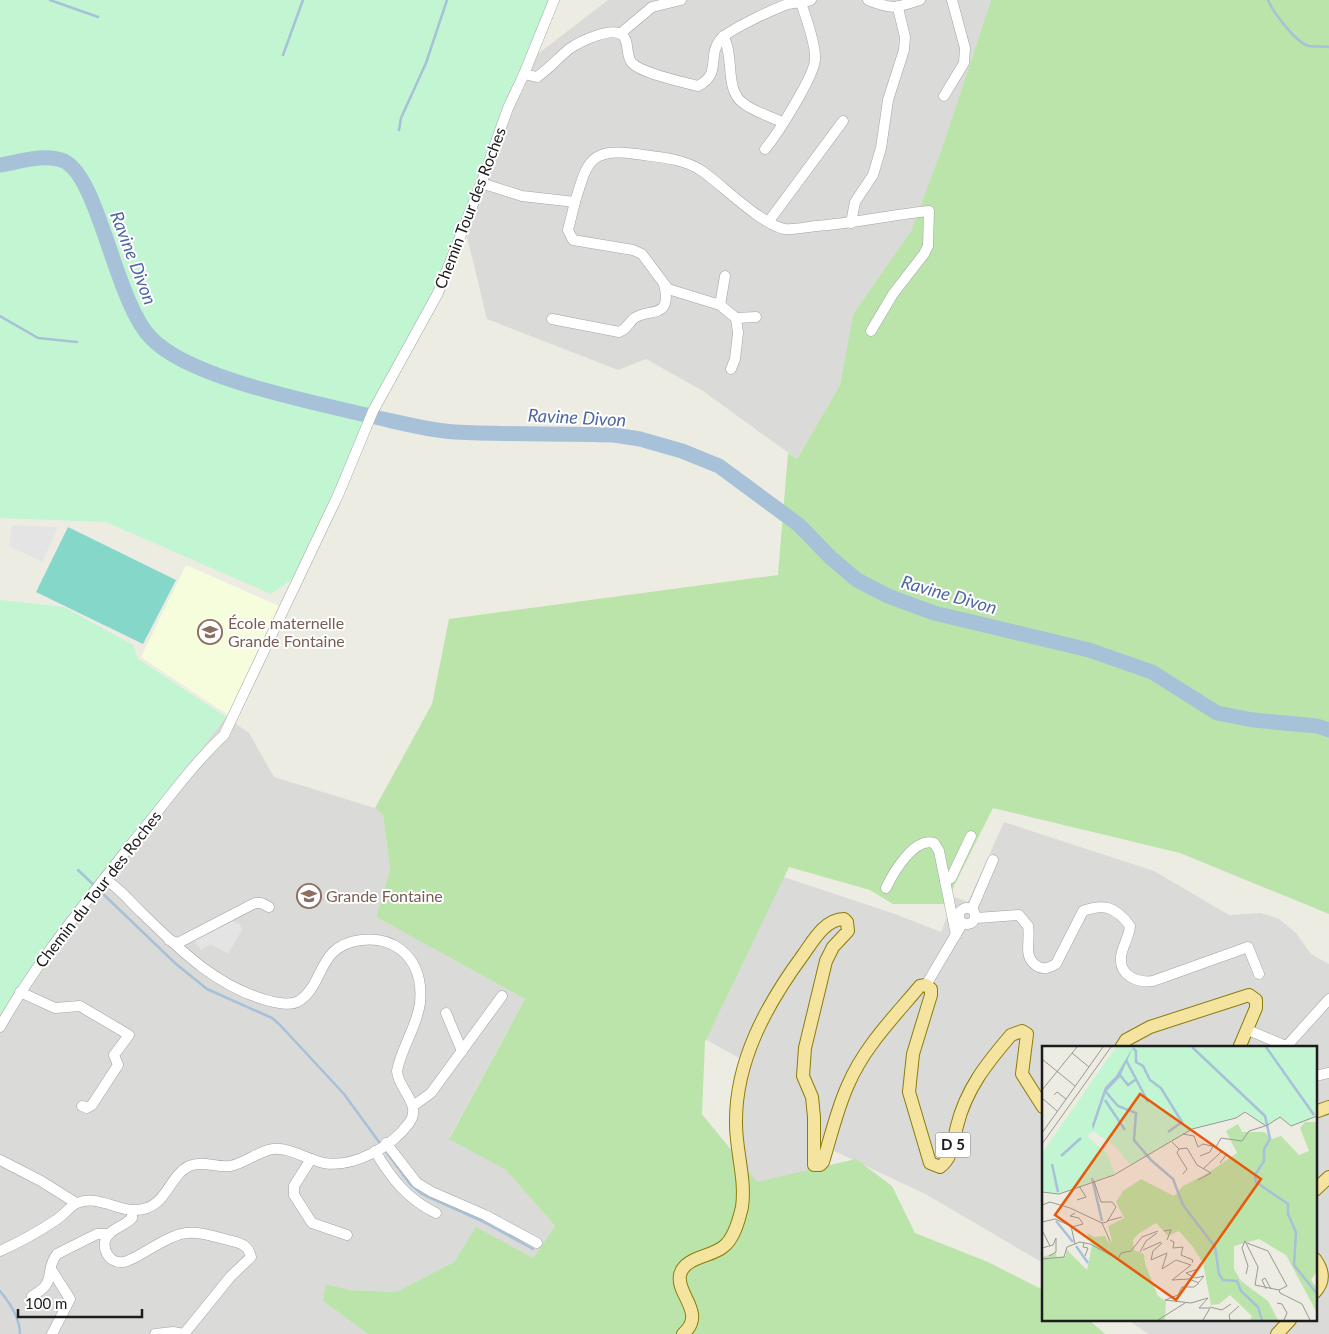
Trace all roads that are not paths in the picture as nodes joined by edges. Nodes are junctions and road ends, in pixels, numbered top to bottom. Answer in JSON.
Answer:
{"nodes":[{"id":1,"x":554,"y":0,"type":"edge"},
{"id":2,"x":680,"y":0,"type":"edge"},
{"id":3,"x":868,"y":0,"type":"edge"},
{"id":4,"x":920,"y":0,"type":"edge"},
{"id":5,"x":952,"y":0,"type":"edge"},
{"id":6,"x":806,"y":2,"type":"edge"},
{"id":7,"x":898,"y":8,"type":"junction"},
{"id":8,"x":621,"y":33,"type":"junction"},
{"id":9,"x":723,"y":36,"type":"junction"},
{"id":10,"x":524,"y":74,"type":"junction"},
{"id":11,"x":944,"y":96,"type":"dead end"},
{"id":12,"x":843,"y":121,"type":"dead end"},
{"id":13,"x":782,"y":122,"type":"junction"},
{"id":14,"x":765,"y":148,"type":"dead end"},
{"id":15,"x":482,"y":183,"type":"junction"},
{"id":16,"x":575,"y":202,"type":"junction"},
{"id":17,"x":769,"y":221,"type":"junction"},
{"id":18,"x":851,"y":223,"type":"junction"},
{"id":19,"x":726,"y":276,"type":"dead end"},
{"id":20,"x":664,"y":284,"type":"junction"},
{"id":21,"x":720,"y":305,"type":"junction"},
{"id":22,"x":756,"y":317,"type":"dead end"},
{"id":23,"x":736,"y":318,"type":"junction"},
{"id":24,"x":552,"y":319,"type":"dead end"},
{"id":25,"x":871,"y":331,"type":"dead end"},
{"id":26,"x":731,"y":369,"type":"dead end"},
{"id":27,"x":202,"y":754,"type":"joint"},
{"id":28,"x":971,"y":836,"type":"dead end"},
{"id":29,"x":993,"y":860,"type":"dead end"},
{"id":30,"x":104,"y":879,"type":"junction"},
{"id":31,"x":945,"y":881,"type":"junction"},
{"id":32,"x":886,"y":888,"type":"dead end"},
{"id":33,"x":269,"y":907,"type":"dead end"},
{"id":34,"x":974,"y":913,"type":"junction"},
{"id":35,"x":962,"y":924,"type":"junction"},
{"id":36,"x":956,"y":935,"type":"junction"},
{"id":37,"x":168,"y":939,"type":"junction"},
{"id":38,"x":1258,"y":974,"type":"dead end"},
{"id":39,"x":926,"y":984,"type":"junction"},
{"id":40,"x":20,"y":992,"type":"junction"},
{"id":41,"x":502,"y":996,"type":"dead end"},
{"id":42,"x":1329,"y":999,"type":"edge"},
{"id":43,"x":446,"y":1013,"type":"dead end"},
{"id":44,"x":0,"y":1027,"type":"edge"},
{"id":45,"x":1248,"y":1030,"type":"junction"},
{"id":46,"x":1122,"y":1046,"type":"edge"},
{"id":47,"x":1240,"y":1046,"type":"edge"},
{"id":48,"x":1284,"y":1046,"type":"edge"},
{"id":49,"x":1287,"y":1046,"type":"edge"},
{"id":50,"x":462,"y":1051,"type":"junction"},
{"id":51,"x":1329,"y":1073,"type":"edge"},
{"id":52,"x":1316,"y":1076,"type":"edge"},
{"id":53,"x":1042,"y":1105,"type":"edge"},
{"id":54,"x":82,"y":1106,"type":"dead end"},
{"id":55,"x":413,"y":1106,"type":"junction"},
{"id":56,"x":1329,"y":1107,"type":"edge"},
{"id":57,"x":1316,"y":1112,"type":"edge"},
{"id":58,"x":386,"y":1143,"type":"junction"},
{"id":59,"x":375,"y":1151,"type":"junction"},
{"id":60,"x":311,"y":1159,"type":"junction"},
{"id":61,"x":0,"y":1160,"type":"edge"},
{"id":62,"x":1329,"y":1178,"type":"edge"},
{"id":63,"x":1316,"y":1189,"type":"edge"},
{"id":64,"x":76,"y":1203,"type":"junction"},
{"id":65,"x":132,"y":1212,"type":"junction"},
{"id":66,"x":436,"y":1213,"type":"dead end"},
{"id":67,"x":109,"y":1234,"type":"junction"},
{"id":68,"x":347,"y":1235,"type":"dead end"},
{"id":69,"x":537,"y":1243,"type":"dead end"},
{"id":70,"x":0,"y":1251,"type":"edge"},
{"id":71,"x":1316,"y":1261,"type":"edge"},
{"id":72,"x":51,"y":1270,"type":"junction"},
{"id":73,"x":1316,"y":1291,"type":"edge"},
{"id":74,"x":32,"y":1296,"type":"dead end"},
{"id":75,"x":1288,"y":1322,"type":"edge"},
{"id":76,"x":52,"y":1334,"type":"edge"},
{"id":77,"x":155,"y":1334,"type":"edge"},
{"id":78,"x":184,"y":1334,"type":"edge"},
{"id":79,"x":683,"y":1334,"type":"edge"},
{"id":80,"x":1277,"y":1334,"type":"edge"}],
"edges":[{"from":1,"to":10,"type":"street","name":"Chemin Tour des Roches"},
{"from":2,"to":8,"type":"street"},
{"from":3,"to":7,"type":"street"},
{"from":4,"to":7,"type":"street"},
{"from":5,"to":11,"type":"street"},
{"from":6,"to":9,"type":"street"},
{"from":6,"to":13,"type":"street"},
{"from":7,"to":18,"type":"street"},
{"from":8,"to":9,"type":"street"},
{"from":8,"to":10,"type":"street"},
{"from":9,"to":13,"type":"street"},
{"from":10,"to":15,"type":"street","name":"Chemin Tour des Roches"},
{"from":12,"to":17,"type":"street"},
{"from":13,"to":14,"type":"street"},
{"from":15,"to":16,"type":"street"},
{"from":15,"to":27,"type":"street","name":"Chemin Tour des Roches"},
{"from":16,"to":17,"type":"street"},
{"from":16,"to":20,"type":"street"},
{"from":17,"to":18,"type":"street"},
{"from":18,"to":25,"type":"street"},
{"from":19,"to":21,"type":"street"},
{"from":20,"to":21,"type":"street"},
{"from":20,"to":24,"type":"street"},
{"from":21,"to":23,"type":"street"},
{"from":22,"to":23,"type":"street"},
{"from":23,"to":26,"type":"street"},
{"from":27,"to":30,"type":"street","name":"Chemin du Tour des Roches"},
{"from":28,"to":31,"type":"street"},
{"from":29,"to":34,"type":"street"},
{"from":30,"to":37,"type":"street"},
{"from":30,"to":40,"type":"street","name":"Chemin du Tour des Roches"},
{"from":31,"to":32,"type":"street"},
{"from":31,"to":36,"type":"street"},
{"from":33,"to":37,"type":"street"},
{"from":34,"to":35,"type":"street"},
{"from":34,"to":35,"type":"street"},
{"from":34,"to":38,"type":"street"},
{"from":35,"to":36,"type":"street"},
{"from":36,"to":39,"type":"street"},
{"from":37,"to":55,"type":"street"},
{"from":39,"to":53,"type":"main road","number":"D 5"},
{"from":39,"to":79,"type":"main road"},
{"from":40,"to":44,"type":"street","name":"Chemin du Tour des Roches"},
{"from":40,"to":54,"type":"street"},
{"from":41,"to":50,"type":"street"},
{"from":42,"to":49,"type":"street"},
{"from":43,"to":50,"type":"street"},
{"from":45,"to":46,"type":"main road"},
{"from":45,"to":47,"type":"main road"},
{"from":45,"to":48,"type":"street"},
{"from":50,"to":55,"type":"street"},
{"from":51,"to":52,"type":"street"},
{"from":55,"to":58,"type":"street"},
{"from":56,"to":57,"type":"main road"},
{"from":58,"to":59,"type":"street"},
{"from":58,"to":69,"type":"street"},
{"from":59,"to":60,"type":"street"},
{"from":59,"to":66,"type":"street"},
{"from":60,"to":65,"type":"street"},
{"from":60,"to":68,"type":"street"},
{"from":61,"to":64,"type":"street"},
{"from":62,"to":63,"type":"main road"},
{"from":64,"to":65,"type":"street"},
{"from":64,"to":70,"type":"street"},
{"from":65,"to":67,"type":"street"},
{"from":67,"to":72,"type":"street"},
{"from":67,"to":78,"type":"street"},
{"from":71,"to":73,"type":"main road"},
{"from":72,"to":74,"type":"street"},
{"from":72,"to":76,"type":"street"},
{"from":75,"to":80,"type":"main road"},
{"from":77,"to":78,"type":"street"}]}
